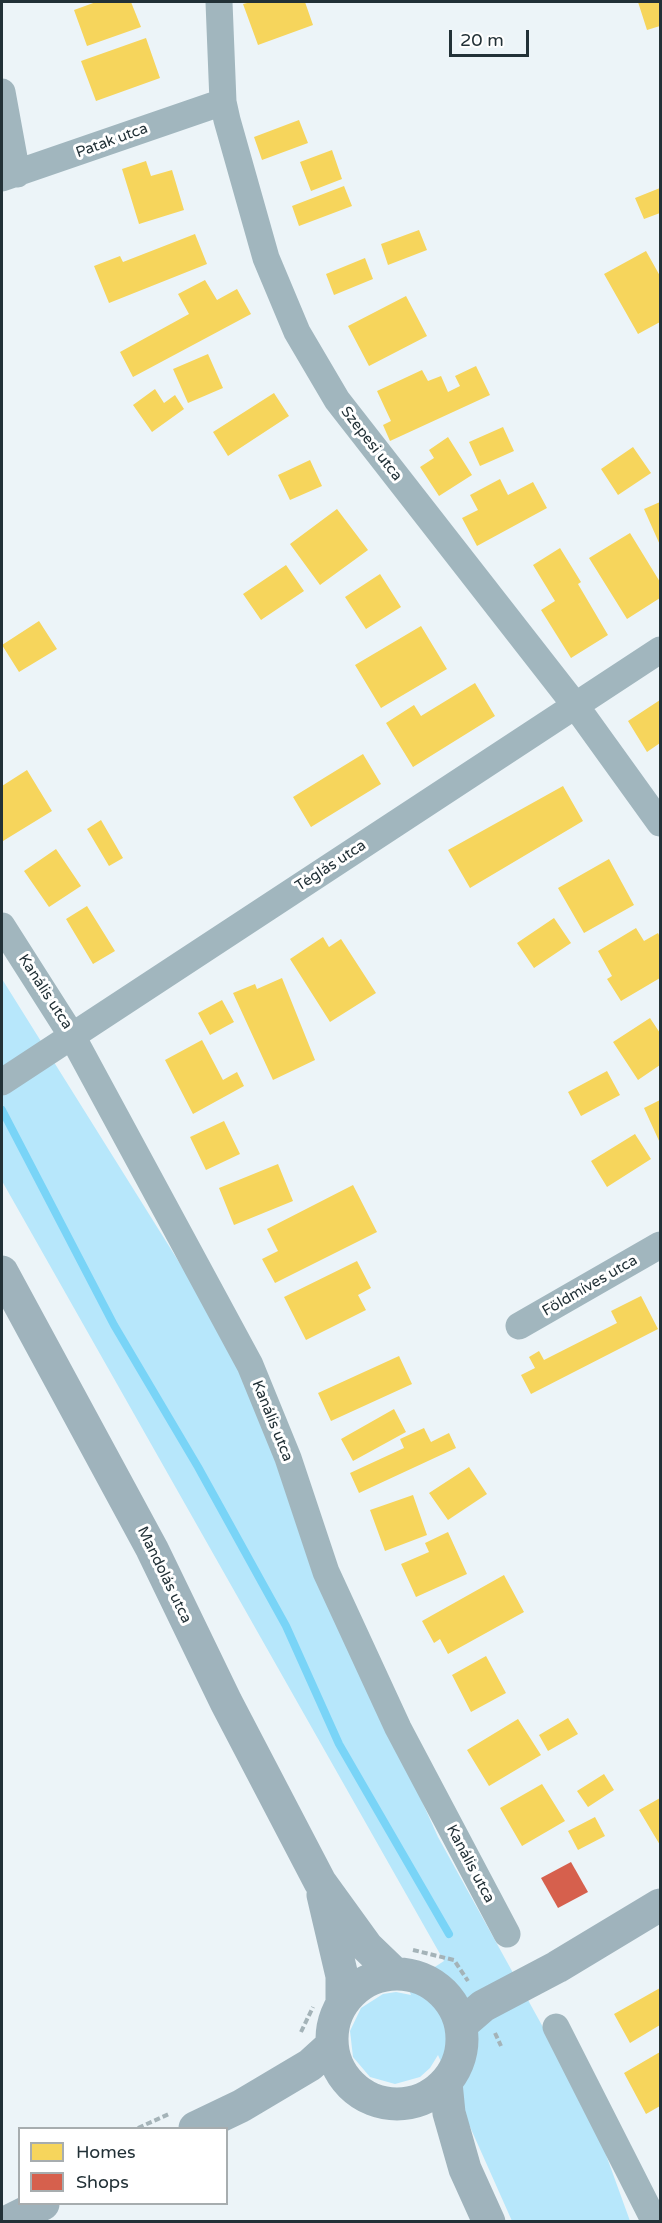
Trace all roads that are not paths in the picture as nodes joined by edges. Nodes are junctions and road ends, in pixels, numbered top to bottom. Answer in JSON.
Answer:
{"nodes":[{"id":1,"x":219,"y":2,"type":"edge"},
{"id":2,"x":2,"y":92,"type":"edge"},
{"id":3,"x":223,"y":102,"type":"junction"},
{"id":4,"x":9,"y":176,"type":"edge"},
{"id":5,"x":660,"y":650,"type":"edge"},
{"id":6,"x":575,"y":705,"type":"junction"},
{"id":7,"x":660,"y":823,"type":"edge"},
{"id":8,"x":2,"y":926,"type":"edge"},
{"id":9,"x":72,"y":1036,"type":"junction"},
{"id":10,"x":2,"y":1082,"type":"edge"},
{"id":11,"x":660,"y":1245,"type":"edge"},
{"id":12,"x":2,"y":1272,"type":"edge"},
{"id":13,"x":519,"y":1326,"type":"dead end"},
{"id":14,"x":320,"y":1881,"type":"junction"},
{"id":15,"x":660,"y":1905,"type":"edge"},
{"id":16,"x":507,"y":1934,"type":"dead end"},
{"id":17,"x":557,"y":1967,"type":"junction"},
{"id":18,"x":394,"y":1973,"type":"junction"},
{"id":19,"x":433,"y":1984,"type":"junction"},
{"id":20,"x":342,"y":2003,"type":"junction"},
{"id":21,"x":461,"y":2025,"type":"junction"},
{"id":22,"x":556,"y":2027,"type":"dead end"},
{"id":23,"x":332,"y":2045,"type":"junction"},
{"id":24,"x":446,"y":2083,"type":"junction"},
{"id":25,"x":350,"y":2085,"type":"junction"},
{"id":26,"x":398,"y":2104,"type":"junction"},
{"id":27,"x":241,"y":2106,"type":"junction"},
{"id":28,"x":197,"y":2127,"type":"edge"},
{"id":29,"x":465,"y":2169,"type":"junction"},
{"id":30,"x":41,"y":2205,"type":"edge"},
{"id":31,"x":7,"y":2222,"type":"edge"},
{"id":32,"x":489,"y":2222,"type":"edge"},
{"id":33,"x":655,"y":2222,"type":"edge"}],
"edges":[{"from":1,"to":3,"type":"street","name":"Szepesi utca"},
{"from":2,"to":4,"type":"street"},
{"from":3,"to":4,"type":"street","name":"Patak utca"},
{"from":3,"to":6,"type":"street","name":"Szepesi utca"},
{"from":5,"to":6,"type":"street","name":"Téglás utca"},
{"from":6,"to":7,"type":"street","name":"Szepesi utca"},
{"from":6,"to":9,"type":"street","name":"Téglás utca"},
{"from":8,"to":9,"type":"street","name":"Kanális utca"},
{"from":9,"to":10,"type":"street","name":"Téglás utca"},
{"from":9,"to":16,"type":"street","name":"Kanális utca"},
{"from":11,"to":13,"type":"street","name":"Földmíves utca"},
{"from":12,"to":14,"type":"street","name":"Mandolás utca"},
{"from":14,"to":18,"type":"street","name":"Mandolás utca"},
{"from":14,"to":20,"type":"street","name":"Mandolás utca"},
{"from":15,"to":17,"type":"street"},
{"from":17,"to":19,"type":"street"},
{"from":17,"to":21,"type":"street"},
{"from":18,"to":19,"type":"street"},
{"from":18,"to":20,"type":"street"},
{"from":19,"to":21,"type":"street"},
{"from":20,"to":23,"type":"street"},
{"from":21,"to":24,"type":"street"},
{"from":22,"to":33,"type":"street"},
{"from":23,"to":25,"type":"street"},
{"from":23,"to":27,"type":"street"},
{"from":24,"to":26,"type":"street"},
{"from":24,"to":29,"type":"street"},
{"from":25,"to":26,"type":"street"},
{"from":25,"to":27,"type":"street"},
{"from":26,"to":29,"type":"street"},
{"from":27,"to":28,"type":"street"},
{"from":29,"to":32,"type":"street"},
{"from":30,"to":31,"type":"street"}]}
